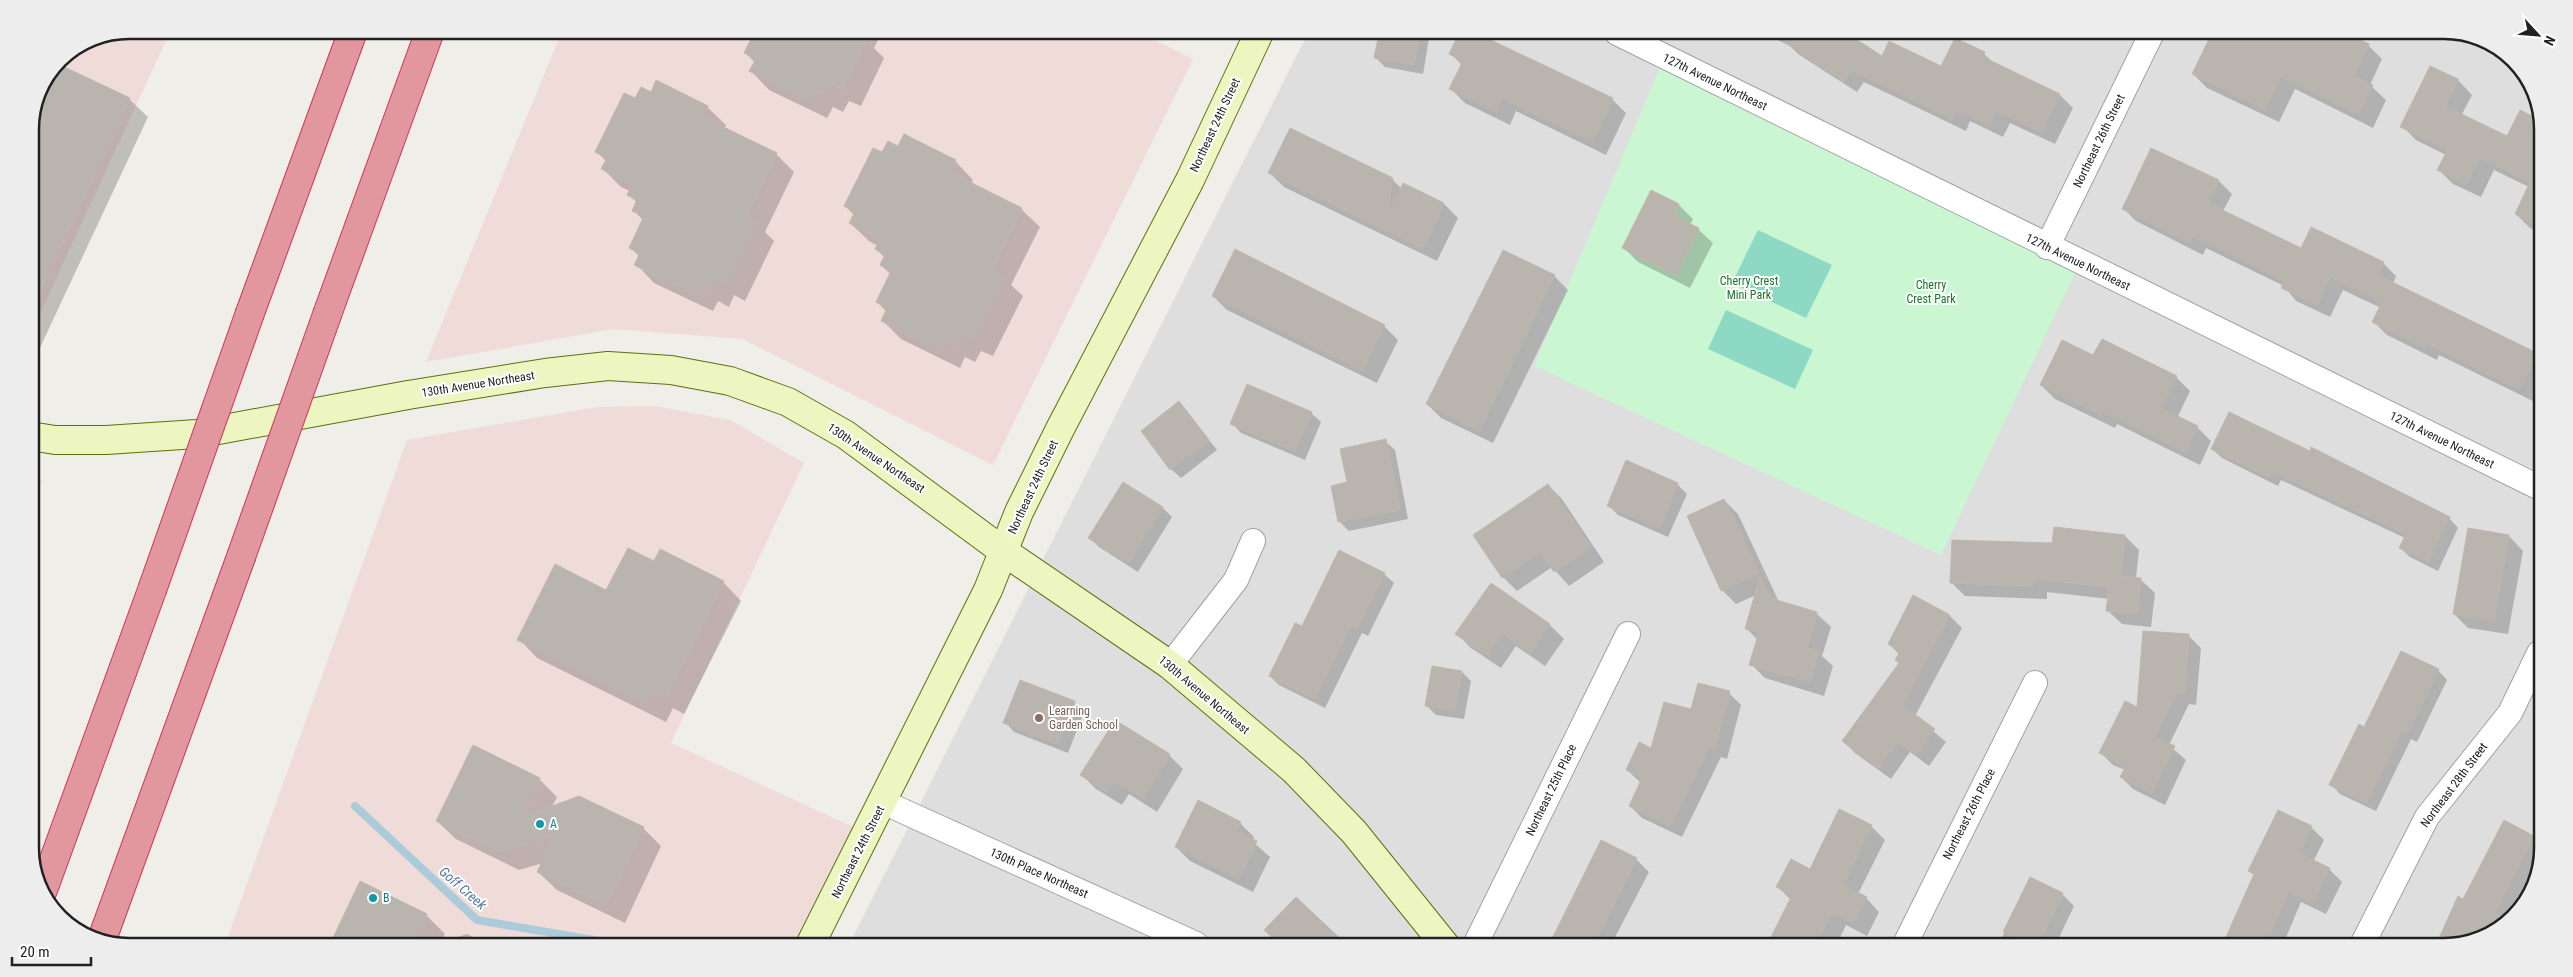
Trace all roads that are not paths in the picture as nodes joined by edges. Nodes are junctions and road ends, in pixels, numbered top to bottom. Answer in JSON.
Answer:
{"nodes":[{"id":1,"x":350,"y":39,"type":"edge"},
{"id":2,"x":427,"y":39,"type":"edge"},
{"id":3,"x":1256,"y":39,"type":"edge"},
{"id":4,"x":1629,"y":39,"type":"edge"},
{"id":5,"x":2149,"y":39,"type":"edge"},
{"id":6,"x":2047,"y":246,"type":"junction"},
{"id":7,"x":39,"y":437,"type":"edge"},
{"id":8,"x":2534,"y":485,"type":"edge"},
{"id":9,"x":1253,"y":541,"type":"dead end"},
{"id":10,"x":1004,"y":550,"type":"junction"},
{"id":11,"x":1628,"y":634,"type":"dead end"},
{"id":12,"x":2534,"y":663,"type":"edge"},
{"id":13,"x":1170,"y":665,"type":"junction"},
{"id":14,"x":2035,"y":683,"type":"dead end"},
{"id":15,"x":883,"y":802,"type":"junction"},
{"id":16,"x":46,"y":882,"type":"edge"},
{"id":17,"x":104,"y":934,"type":"edge"},
{"id":18,"x":814,"y":938,"type":"edge"},
{"id":19,"x":1183,"y":938,"type":"edge"},
{"id":20,"x":1439,"y":938,"type":"edge"},
{"id":21,"x":1478,"y":938,"type":"edge"},
{"id":22,"x":1908,"y":938,"type":"edge"},
{"id":23,"x":2366,"y":938,"type":"edge"}],
"edges":[{"from":1,"to":16,"type":"highway","bridge":true},
{"from":2,"to":17,"type":"highway","bridge":true},
{"from":3,"to":10,"type":"street","name":"Northeast 24th Street"},
{"from":4,"to":6,"type":"street","name":"127th Avenue Northeast"},
{"from":5,"to":6,"type":"street","name":"Northeast 26th Street"},
{"from":6,"to":8,"type":"street","name":"127th Avenue Northeast"},
{"from":7,"to":10,"type":"street","name":"130th Avenue Northeast"},
{"from":9,"to":13,"type":"street"},
{"from":10,"to":13,"type":"street","name":"130th Avenue Northeast"},
{"from":10,"to":15,"type":"street","name":"Northeast 24th Street"},
{"from":11,"to":21,"type":"street","name":"Northeast 25th Place"},
{"from":12,"to":23,"type":"street","name":"Northeast 28th Street"},
{"from":13,"to":20,"type":"street","name":"130th Avenue Northeast"},
{"from":14,"to":22,"type":"street","name":"Northeast 26th Place"},
{"from":15,"to":18,"type":"street","name":"Northeast 24th Street"},
{"from":15,"to":19,"type":"street","name":"130th Place Northeast"}]}
